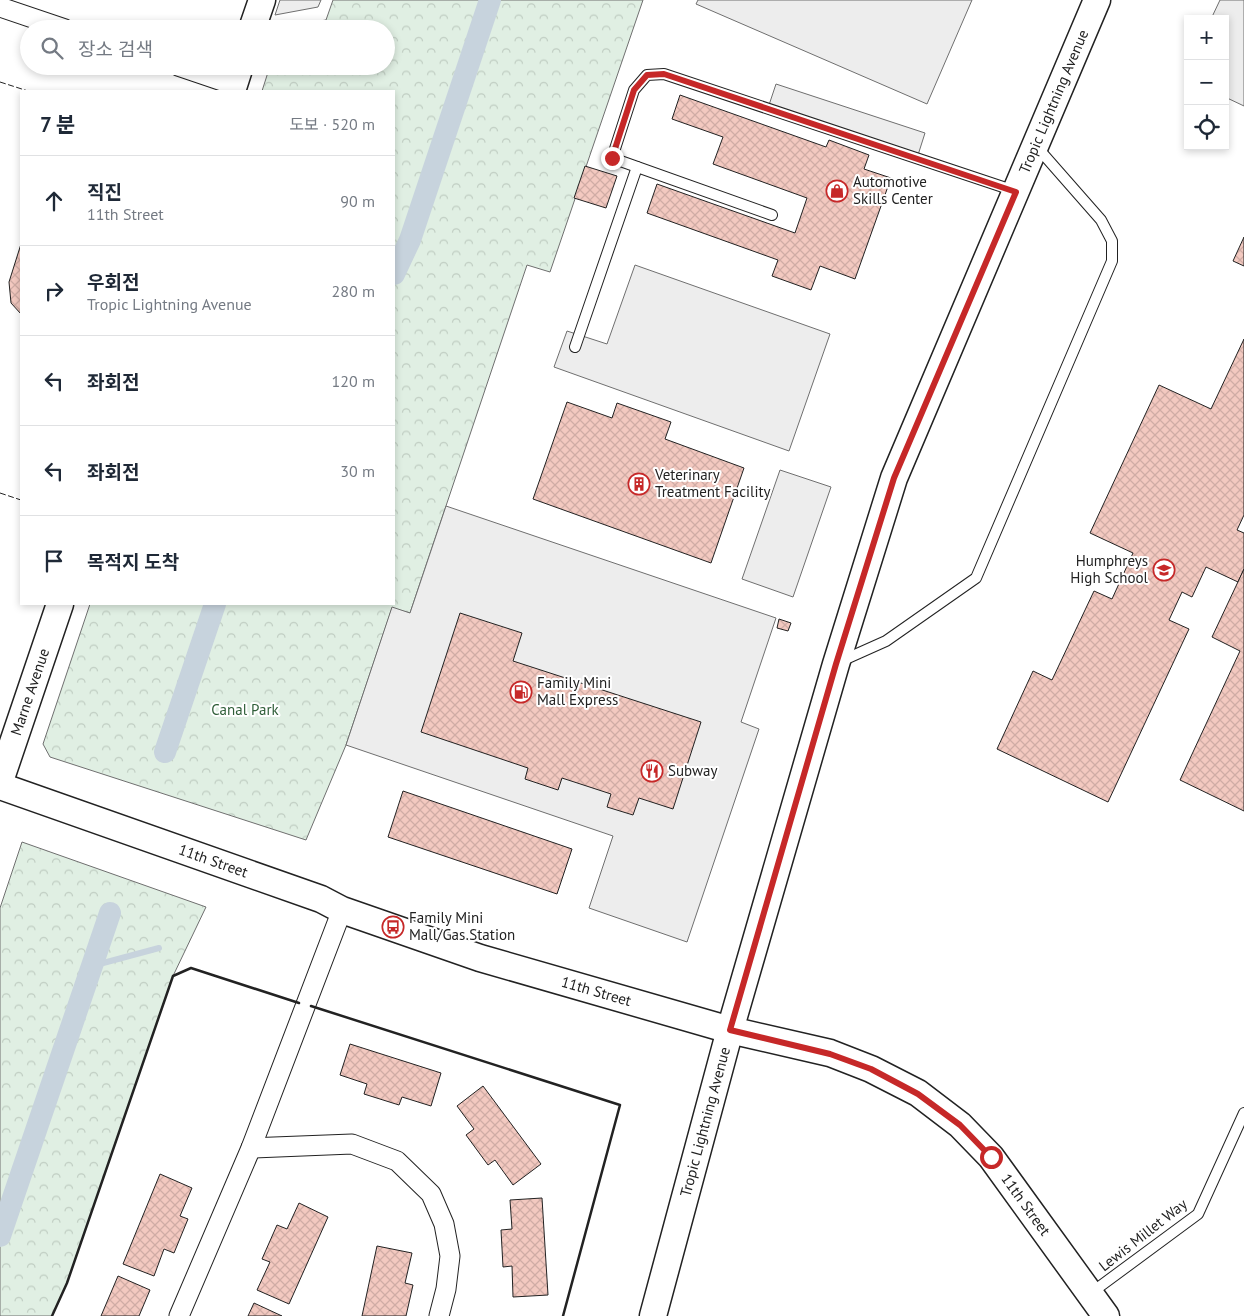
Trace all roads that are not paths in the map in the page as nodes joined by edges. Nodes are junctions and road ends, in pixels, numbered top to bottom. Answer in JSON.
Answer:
{"nodes":[{"id":1,"x":262,"y":0,"type":"edge"},
{"id":2,"x":1097,"y":0,"type":"edge"},
{"id":3,"x":0,"y":7,"type":"edge"},
{"id":4,"x":38,"y":20,"type":"edge"},
{"id":5,"x":255,"y":20,"type":"edge"},
{"id":6,"x":212,"y":75,"type":"edge"},
{"id":7,"x":235,"y":81,"type":"edge"},
{"id":8,"x":1036,"y":146,"type":"junction"},
{"id":9,"x":637,"y":167,"type":"junction"},
{"id":10,"x":1016,"y":192,"type":"junction"},
{"id":11,"x":772,"y":215,"type":"dead end"},
{"id":12,"x":575,"y":347,"type":"dead end"},
{"id":13,"x":60,"y":605,"type":"edge"},
{"id":14,"x":836,"y":664,"type":"junction"},
{"id":15,"x":0,"y":781,"type":"edge"},
{"id":16,"x":0,"y":786,"type":"edge"},
{"id":17,"x":342,"y":910,"type":"junction"},
{"id":18,"x":730,"y":1030,"type":"junction"},
{"id":19,"x":1244,"y":1113,"type":"edge"},
{"id":20,"x":251,"y":1148,"type":"junction"},
{"id":21,"x":1091,"y":1294,"type":"junction"},
{"id":22,"x":179,"y":1316,"type":"edge"},
{"id":23,"x":439,"y":1316,"type":"edge"},
{"id":24,"x":654,"y":1316,"type":"edge"},
{"id":25,"x":1106,"y":1316,"type":"edge"}],
"edges":[{"from":1,"to":5,"type":"main road"},
{"from":2,"to":8,"type":"main road","name":"Tropic Lightning Avenue"},
{"from":3,"to":4,"type":"street"},
{"from":6,"to":7,"type":"street"},
{"from":8,"to":10,"type":"main road","name":"Tropic Lightning Avenue"},
{"from":8,"to":14,"type":"lane"},
{"from":9,"to":10,"type":"lane"},
{"from":9,"to":11,"type":"lane"},
{"from":9,"to":12,"type":"lane"},
{"from":10,"to":14,"type":"main road","name":"Tropic Lightning Avenue"},
{"from":13,"to":15,"type":"main road","name":"Marne Avenue"},
{"from":14,"to":18,"type":"main road","name":"Tropic Lightning Avenue"},
{"from":16,"to":17,"type":"main road","name":"11th Street"},
{"from":17,"to":18,"type":"main road","name":"11th Street"},
{"from":17,"to":20,"type":"street"},
{"from":18,"to":21,"type":"main road","name":"11th Street"},
{"from":18,"to":24,"type":"main road","name":"Tropic Lightning Avenue"},
{"from":19,"to":21,"type":"lane","name":"Lewis Millet Way"},
{"from":20,"to":22,"type":"street"},
{"from":20,"to":23,"type":"street"},
{"from":21,"to":25,"type":"main road","name":"11th Street"}]}
